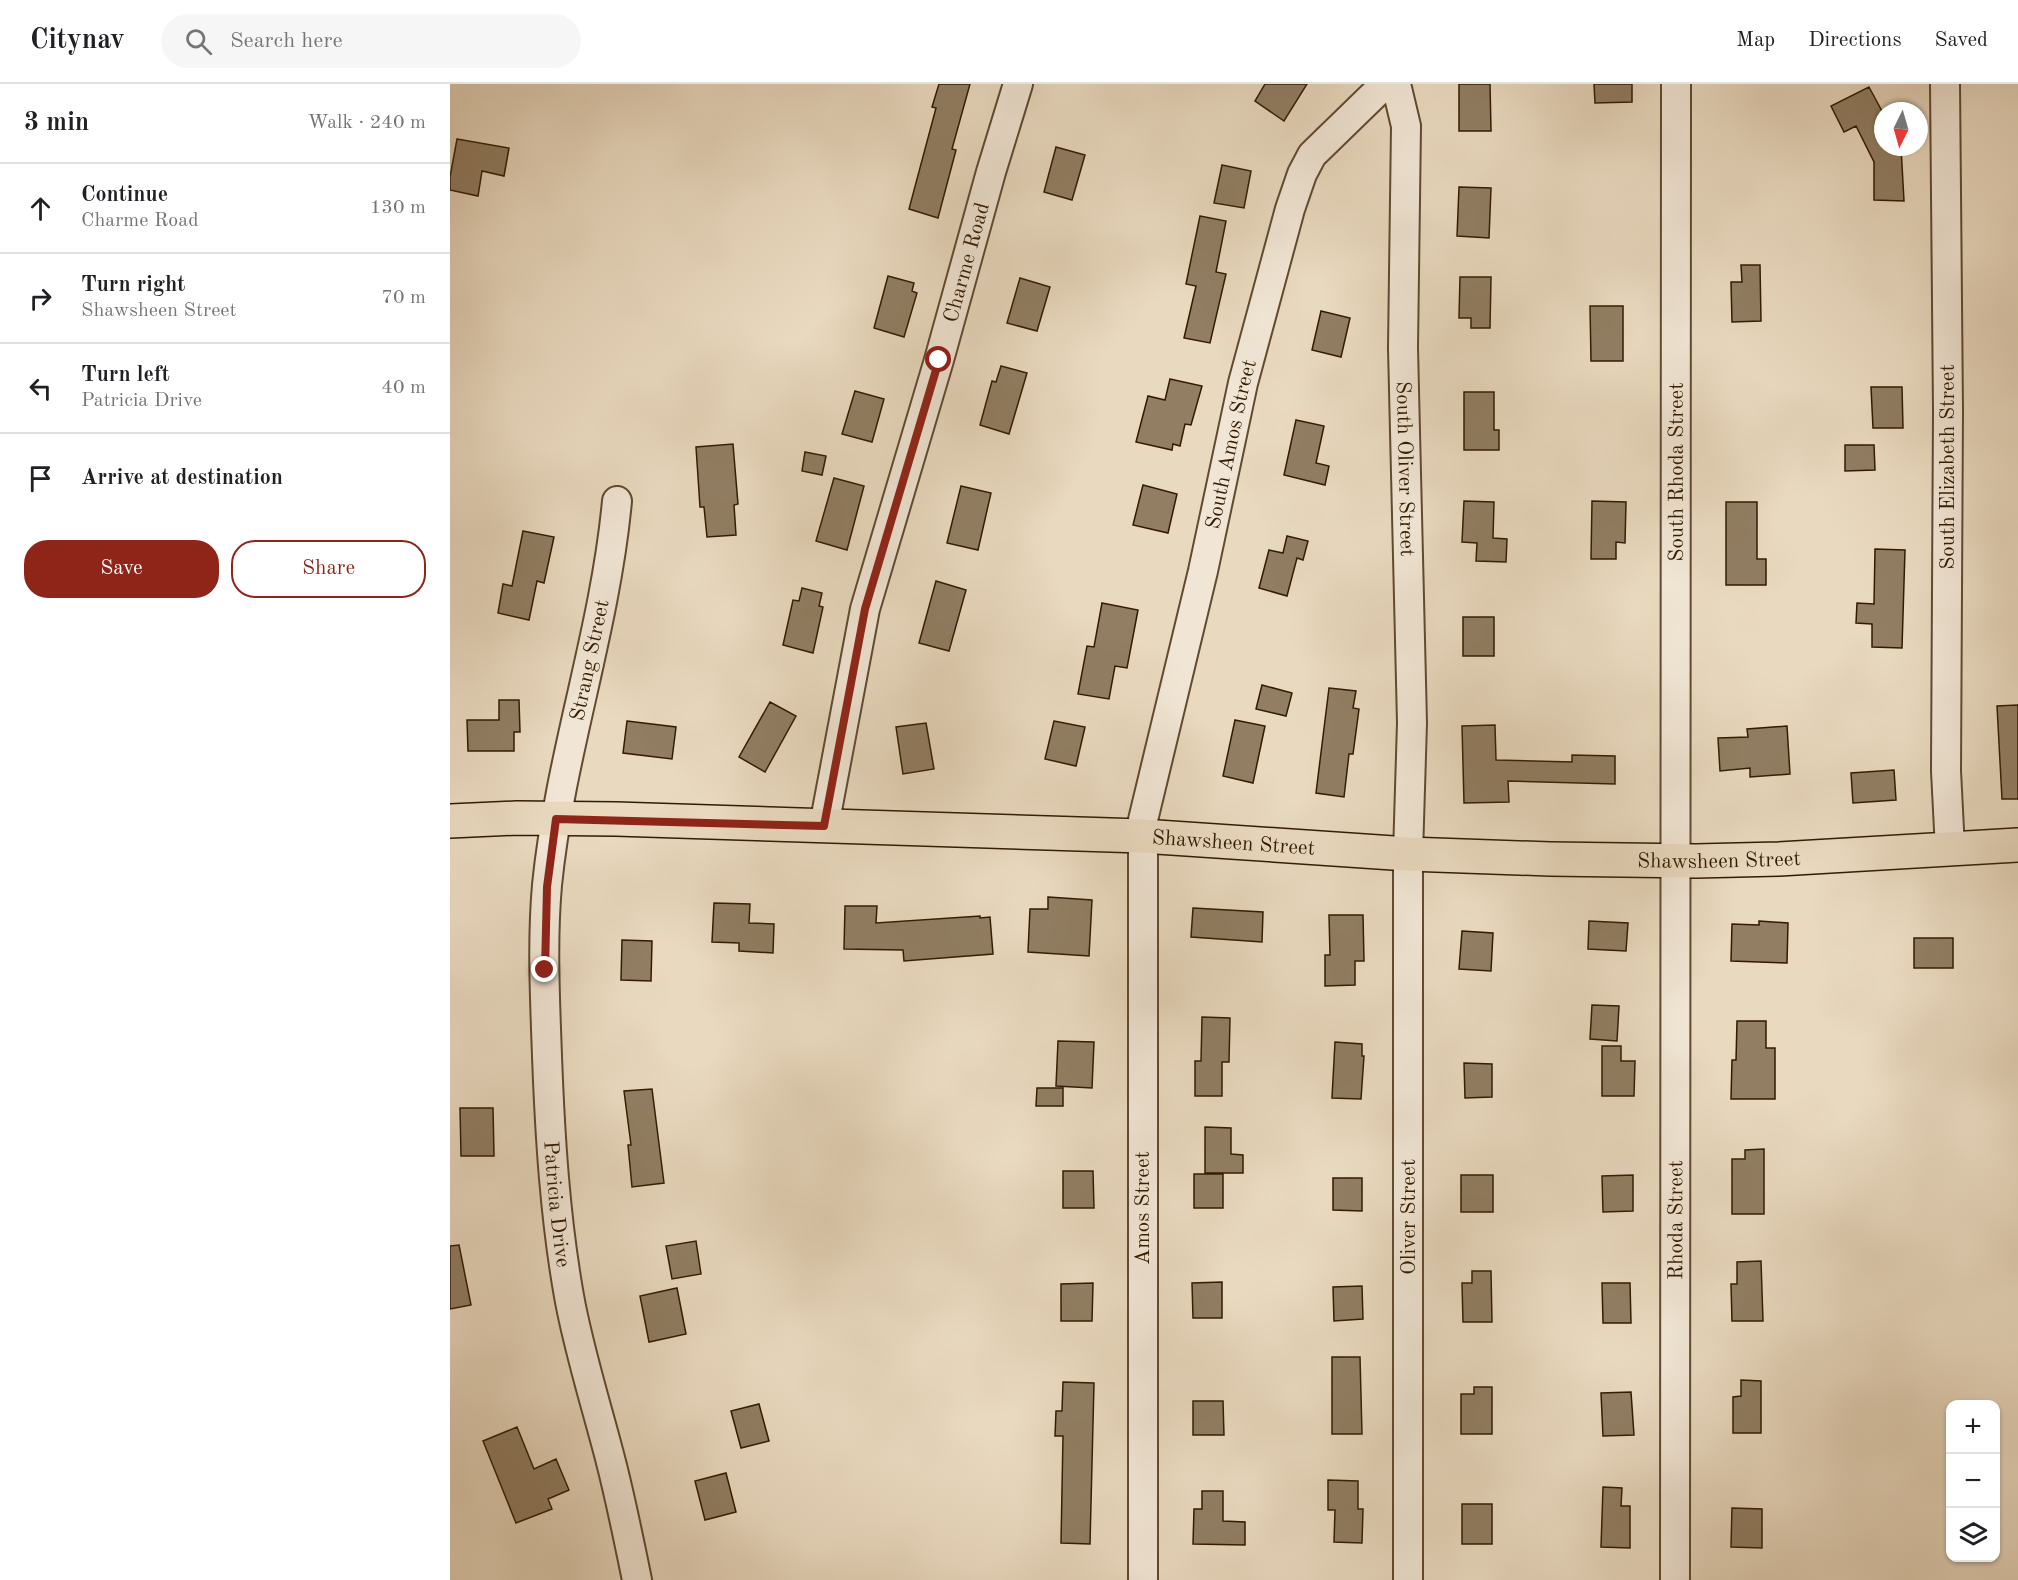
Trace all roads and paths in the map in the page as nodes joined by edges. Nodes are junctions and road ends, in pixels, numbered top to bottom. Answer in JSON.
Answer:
{"nodes":[{"id":1,"x":1018,"y":84,"type":"edge"},
{"id":2,"x":1385,"y":84,"type":"edge"},
{"id":3,"x":1396,"y":84,"type":"edge"},
{"id":4,"x":1676,"y":84,"type":"edge"},
{"id":5,"x":1945,"y":84,"type":"edge"},
{"id":6,"x":617,"y":501,"type":"dead end"},
{"id":7,"x":556,"y":819,"type":"junction"},
{"id":8,"x":450,"y":821,"type":"edge"},
{"id":9,"x":824,"y":826,"type":"junction"},
{"id":10,"x":1142,"y":836,"type":"junction"},
{"id":11,"x":2018,"y":845,"type":"edge"},
{"id":12,"x":1950,"y":849,"type":"junction"},
{"id":13,"x":1408,"y":854,"type":"junction"},
{"id":14,"x":1675,"y":860,"type":"junction"},
{"id":15,"x":637,"y":1580,"type":"edge"},
{"id":16,"x":1143,"y":1580,"type":"edge"},
{"id":17,"x":1408,"y":1580,"type":"edge"},
{"id":18,"x":1675,"y":1580,"type":"edge"}],
"edges":[{"from":1,"to":9,"type":"street","name":"Charme Road"},
{"from":2,"to":10,"type":"street","name":"South Amos Street"},
{"from":3,"to":13,"type":"street","name":"South Oliver Street"},
{"from":4,"to":14,"type":"street","name":"South Rhoda Street"},
{"from":5,"to":12,"type":"street","name":"South Elizabeth Street"},
{"from":6,"to":7,"type":"street","name":"Strang Street"},
{"from":7,"to":8,"type":"main road","name":"Shawsheen Street"},
{"from":7,"to":9,"type":"main road","name":"Shawsheen Street"},
{"from":7,"to":15,"type":"street","name":"Patricia Drive"},
{"from":9,"to":10,"type":"main road","name":"Shawsheen Street"},
{"from":10,"to":13,"type":"main road","name":"Shawsheen Street"},
{"from":10,"to":16,"type":"street","name":"Amos Street"},
{"from":11,"to":12,"type":"main road","name":"Shawsheen Street"},
{"from":12,"to":14,"type":"main road","name":"Shawsheen Street"},
{"from":13,"to":14,"type":"main road","name":"Shawsheen Street"},
{"from":13,"to":17,"type":"street","name":"Oliver Street"},
{"from":14,"to":18,"type":"street","name":"Rhoda Street"}]}
